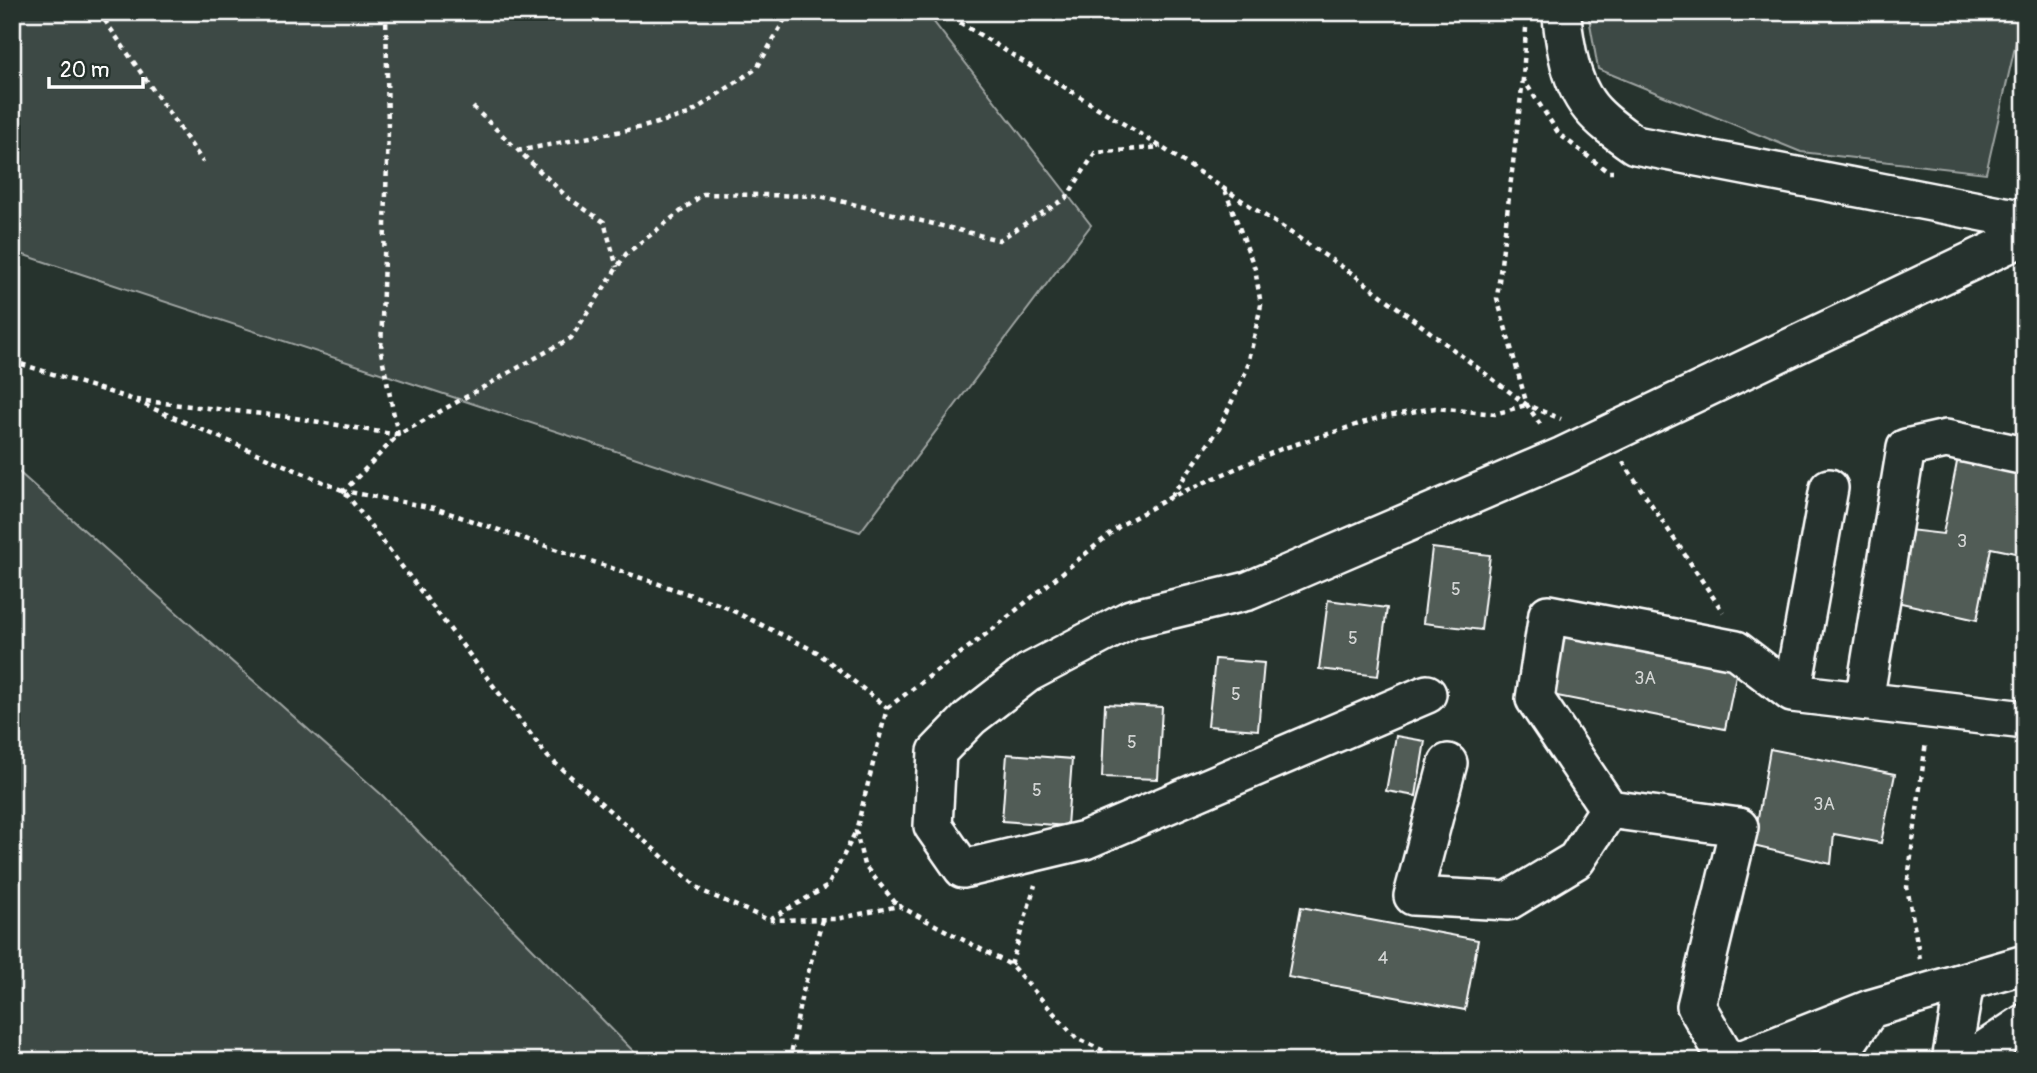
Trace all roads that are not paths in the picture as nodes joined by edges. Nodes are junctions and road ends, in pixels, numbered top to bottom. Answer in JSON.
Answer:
{"nodes":[{"id":1,"x":1562,"y":12,"type":"edge"},
{"id":2,"x":2025,"y":222,"type":"edge"},
{"id":3,"x":2025,"y":456,"type":"edge"},
{"id":4,"x":1829,"y":488,"type":"dead end"},
{"id":5,"x":1791,"y":692,"type":"junction"},
{"id":6,"x":1427,"y":694,"type":"dead end"},
{"id":7,"x":1864,"y":701,"type":"junction"},
{"id":8,"x":2025,"y":720,"type":"edge"},
{"id":9,"x":1448,"y":763,"type":"dead end"},
{"id":10,"x":1609,"y":809,"type":"junction"},
{"id":11,"x":2025,"y":964,"type":"edge"},
{"id":12,"x":1965,"y":982,"type":"junction"},
{"id":13,"x":1870,"y":1009,"type":"junction"},
{"id":14,"x":2025,"y":1023,"type":"edge"},
{"id":15,"x":1728,"y":1061,"type":"edge"},
{"id":16,"x":1738,"y":1061,"type":"edge"},
{"id":17,"x":1835,"y":1061,"type":"edge"},
{"id":18,"x":1951,"y":1061,"type":"edge"},
{"id":19,"x":1968,"y":1061,"type":"edge"}],
"edges":[{"from":1,"to":2,"type":"street"},
{"from":2,"to":6,"type":"street"},
{"from":3,"to":7,"type":"street"},
{"from":4,"to":5,"type":"street"},
{"from":5,"to":7,"type":"street"},
{"from":5,"to":10,"type":"street"},
{"from":7,"to":8,"type":"street"},
{"from":9,"to":10,"type":"street"},
{"from":10,"to":15,"type":"street"},
{"from":11,"to":12,"type":"street"},
{"from":12,"to":13,"type":"street"},
{"from":12,"to":18,"type":"street"},
{"from":13,"to":16,"type":"street"},
{"from":13,"to":17,"type":"street"},
{"from":14,"to":19,"type":"street"}]}
